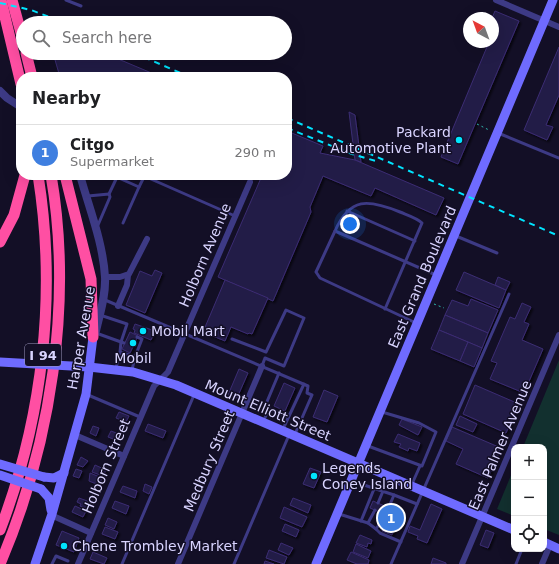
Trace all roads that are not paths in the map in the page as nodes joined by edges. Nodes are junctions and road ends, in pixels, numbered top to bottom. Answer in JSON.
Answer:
{"nodes":[{"id":1,"x":1,"y":0,"type":"edge"},
{"id":2,"x":12,"y":0,"type":"edge"},
{"id":3,"x":66,"y":0,"type":"edge"},
{"id":4,"x":496,"y":0,"type":"edge"},
{"id":5,"x":553,"y":0,"type":"edge"},
{"id":6,"x":81,"y":6,"type":"dead end"},
{"id":7,"x":16,"y":16,"type":"edge"},
{"id":8,"x":545,"y":20,"type":"junction"},
{"id":9,"x":559,"y":27,"type":"edge"},
{"id":10,"x":28,"y":60,"type":"edge"},
{"id":11,"x":18,"y":72,"type":"edge"},
{"id":12,"x":31,"y":72,"type":"edge"},
{"id":13,"x":0,"y":91,"type":"edge"},
{"id":14,"x":3,"y":98,"type":"edge"},
{"id":15,"x":16,"y":104,"type":"edge"},
{"id":16,"x":498,"y":132,"type":"junction"},
{"id":17,"x":559,"y":158,"type":"edge"},
{"id":18,"x":24,"y":180,"type":"edge"},
{"id":19,"x":39,"y":180,"type":"edge"},
{"id":20,"x":52,"y":180,"type":"edge"},
{"id":21,"x":67,"y":180,"type":"edge"},
{"id":22,"x":81,"y":180,"type":"edge"},
{"id":23,"x":116,"y":180,"type":"edge"},
{"id":24,"x":125,"y":180,"type":"edge"},
{"id":25,"x":142,"y":180,"type":"edge"},
{"id":26,"x":155,"y":180,"type":"edge"},
{"id":27,"x":250,"y":182,"type":"dead end"},
{"id":28,"x":138,"y":187,"type":"junction"},
{"id":29,"x":109,"y":194,"type":"junction"},
{"id":30,"x":86,"y":196,"type":"junction"},
{"id":31,"x":347,"y":211,"type":"junction"},
{"id":32,"x":235,"y":216,"type":"junction"},
{"id":33,"x":123,"y":223,"type":"dead end"},
{"id":34,"x":96,"y":230,"type":"junction"},
{"id":35,"x":334,"y":231,"type":"junction"},
{"id":36,"x":454,"y":235,"type":"junction"},
{"id":37,"x":147,"y":239,"type":"dead end"},
{"id":38,"x":415,"y":241,"type":"junction"},
{"id":39,"x":0,"y":242,"type":"edge"},
{"id":40,"x":497,"y":253,"type":"dead end"},
{"id":41,"x":406,"y":263,"type":"junction"},
{"id":42,"x":128,"y":275,"type":"junction"},
{"id":43,"x":437,"y":276,"type":"junction"},
{"id":44,"x":105,"y":277,"type":"junction"},
{"id":45,"x":509,"y":294,"type":"dead end"},
{"id":46,"x":104,"y":300,"type":"junction"},
{"id":47,"x":118,"y":306,"type":"junction"},
{"id":48,"x":385,"y":309,"type":"junction"},
{"id":49,"x":99,"y":315,"type":"junction"},
{"id":50,"x":417,"y":323,"type":"junction"},
{"id":51,"x":125,"y":332,"type":"junction"},
{"id":52,"x":129,"y":334,"type":"dead end"},
{"id":53,"x":185,"y":334,"type":"junction"},
{"id":54,"x":95,"y":335,"type":"junction"},
{"id":55,"x":559,"y":335,"type":"edge"},
{"id":56,"x":137,"y":338,"type":"dead end"},
{"id":57,"x":232,"y":339,"type":"dead end"},
{"id":58,"x":123,"y":342,"type":"junction"},
{"id":59,"x":133,"y":347,"type":"dead end"},
{"id":60,"x":138,"y":348,"type":"junction"},
{"id":61,"x":120,"y":352,"type":"junction"},
{"id":62,"x":135,"y":357,"type":"junction"},
{"id":63,"x":0,"y":362,"type":"edge"},
{"id":64,"x":262,"y":366,"type":"junction"},
{"id":65,"x":89,"y":367,"type":"junction"},
{"id":66,"x":116,"y":370,"type":"junction"},
{"id":67,"x":132,"y":372,"type":"junction"},
{"id":68,"x":278,"y":373,"type":"junction"},
{"id":69,"x":160,"y":380,"type":"junction"},
{"id":70,"x":304,"y":384,"type":"junction"},
{"id":71,"x":86,"y":394,"type":"junction"},
{"id":72,"x":195,"y":394,"type":"junction"},
{"id":73,"x":267,"y":408,"type":"junction"},
{"id":74,"x":380,"y":412,"type":"junction"},
{"id":75,"x":242,"y":414,"type":"junction"},
{"id":76,"x":140,"y":417,"type":"junction"},
{"id":77,"x":288,"y":417,"type":"junction"},
{"id":78,"x":263,"y":422,"type":"junction"},
{"id":79,"x":289,"y":434,"type":"junction"},
{"id":80,"x":74,"y":435,"type":"junction"},
{"id":81,"x":366,"y":445,"type":"junction"},
{"id":82,"x":124,"y":456,"type":"junction"},
{"id":83,"x":359,"y":463,"type":"junction"},
{"id":84,"x":0,"y":464,"type":"edge"},
{"id":85,"x":420,"y":466,"type":"junction"},
{"id":86,"x":64,"y":473,"type":"junction"},
{"id":87,"x":0,"y":475,"type":"edge"},
{"id":88,"x":389,"y":476,"type":"junction"},
{"id":89,"x":351,"y":481,"type":"junction"},
{"id":90,"x":411,"y":486,"type":"junction"},
{"id":91,"x":374,"y":489,"type":"junction"},
{"id":92,"x":422,"y":491,"type":"junction"},
{"id":93,"x":384,"y":492,"type":"junction"},
{"id":94,"x":394,"y":495,"type":"junction"},
{"id":95,"x":378,"y":503,"type":"dead end"},
{"id":96,"x":417,"y":504,"type":"junction"},
{"id":97,"x":375,"y":510,"type":"dead end"},
{"id":98,"x":338,"y":513,"type":"junction"},
{"id":99,"x":51,"y":514,"type":"junction"},
{"id":100,"x":482,"y":516,"type":"junction"},
{"id":101,"x":361,"y":521,"type":"junction"},
{"id":102,"x":368,"y":523,"type":"junction"},
{"id":103,"x":376,"y":529,"type":"junction"},
{"id":104,"x":511,"y":529,"type":"edge"},
{"id":105,"x":0,"y":530,"type":"edge"},
{"id":106,"x":91,"y":533,"type":"junction"},
{"id":107,"x":401,"y":542,"type":"junction"},
{"id":108,"x":551,"y":546,"type":"edge"},
{"id":109,"x":521,"y":552,"type":"edge"},
{"id":110,"x":68,"y":561,"type":"dead end"},
{"id":111,"x":0,"y":564,"type":"edge"},
{"id":112,"x":35,"y":564,"type":"edge"},
{"id":113,"x":52,"y":564,"type":"edge"},
{"id":114,"x":78,"y":564,"type":"edge"},
{"id":115,"x":122,"y":564,"type":"edge"},
{"id":116,"x":178,"y":564,"type":"edge"},
{"id":117,"x":234,"y":564,"type":"edge"},
{"id":118,"x":316,"y":564,"type":"edge"},
{"id":119,"x":392,"y":564,"type":"edge"},
{"id":120,"x":462,"y":564,"type":"edge"},
{"id":121,"x":516,"y":564,"type":"edge"},
{"id":122,"x":542,"y":564,"type":"edge"}],
"edges":[{"from":1,"to":11,"type":"highway"},
{"from":2,"to":7,"type":"highway"},
{"from":3,"to":6,"type":"lane"},
{"from":4,"to":8,"type":"street"},
{"from":5,"to":8,"type":"main road","name":"East Grand Boulevard"},
{"from":8,"to":9,"type":"street"},
{"from":8,"to":16,"type":"main road","name":"East Grand Boulevard"},
{"from":10,"to":12,"type":"highway"},
{"from":13,"to":14,"type":"street"},
{"from":14,"to":15,"type":"street"},
{"from":16,"to":17,"type":"lane"},
{"from":16,"to":36,"type":"main road","name":"East Grand Boulevard"},
{"from":18,"to":39,"type":"highway"},
{"from":19,"to":105,"type":"highway","number":"I 94"},
{"from":20,"to":111,"type":"highway","number":"I 94"},
{"from":21,"to":54,"type":"highway"},
{"from":22,"to":30,"type":"street","name":"Harper Avenue"},
{"from":23,"to":29,"type":"lane"},
{"from":24,"to":28,"type":"lane"},
{"from":25,"to":28,"type":"lane"},
{"from":26,"to":32,"type":"lane"},
{"from":27,"to":32,"type":"street","name":"Holborn Avenue"},
{"from":28,"to":33,"type":"lane"},
{"from":29,"to":30,"type":"lane"},
{"from":29,"to":34,"type":"lane"},
{"from":30,"to":34,"type":"street","name":"Harper Avenue"},
{"from":31,"to":35,"type":"lane"},
{"from":31,"to":38,"type":"lane"},
{"from":31,"to":38,"type":"lane"},
{"from":32,"to":53,"type":"street","name":"Holborn Avenue"},
{"from":34,"to":44,"type":"street","name":"Harper Avenue"},
{"from":35,"to":41,"type":"lane"},
{"from":35,"to":48,"type":"lane"},
{"from":36,"to":40,"type":"lane"},
{"from":36,"to":43,"type":"main road","name":"East Grand Boulevard"},
{"from":37,"to":42,"type":"street"},
{"from":38,"to":41,"type":"lane"},
{"from":41,"to":43,"type":"lane"},
{"from":41,"to":48,"type":"lane"},
{"from":42,"to":44,"type":"street"},
{"from":42,"to":47,"type":"street"},
{"from":43,"to":50,"type":"main road","name":"East Grand Boulevard"},
{"from":44,"to":46,"type":"street","name":"Harper Avenue"},
{"from":45,"to":92,"type":"lane"},
{"from":46,"to":47,"type":"lane"},
{"from":46,"to":49,"type":"street","name":"Harper Avenue"},
{"from":47,"to":53,"type":"lane"},
{"from":48,"to":50,"type":"lane"},
{"from":49,"to":51,"type":"lane"},
{"from":49,"to":54,"type":"street","name":"Harper Avenue"},
{"from":50,"to":74,"type":"main road","name":"East Grand Boulevard"},
{"from":51,"to":52,"type":"lane"},
{"from":51,"to":58,"type":"lane"},
{"from":53,"to":64,"type":"lane"},
{"from":53,"to":69,"type":"street","name":"Holborn Avenue"},
{"from":54,"to":58,"type":"lane"},
{"from":54,"to":65,"type":"main road","name":"Harper Avenue"},
{"from":55,"to":100,"type":"street","name":"East Palmer Avenue"},
{"from":56,"to":60,"type":"lane"},
{"from":57,"to":64,"type":"lane"},
{"from":58,"to":61,"type":"lane"},
{"from":59,"to":60,"type":"lane"},
{"from":60,"to":62,"type":"lane"},
{"from":61,"to":62,"type":"lane"},
{"from":61,"to":66,"type":"lane"},
{"from":62,"to":67,"type":"lane"},
{"from":63,"to":65,"type":"main road","name":"Mount Elliott Street","bridge":true},
{"from":64,"to":68,"type":"lane"},
{"from":64,"to":75,"type":"street","name":"Medbury Street"},
{"from":65,"to":66,"type":"main road","name":"Mount Elliott Street"},
{"from":65,"to":71,"type":"main road","name":"Harper Avenue"},
{"from":66,"to":67,"type":"main road","name":"Mount Elliott Street"},
{"from":67,"to":69,"type":"main road","name":"Mount Elliott Street"},
{"from":68,"to":70,"type":"lane"},
{"from":68,"to":73,"type":"lane"},
{"from":69,"to":72,"type":"main road","name":"Mount Elliott Street"},
{"from":69,"to":76,"type":"street","name":"Holborn Street"},
{"from":70,"to":77,"type":"lane"},
{"from":70,"to":79,"type":"lane"},
{"from":71,"to":76,"type":"lane"},
{"from":71,"to":80,"type":"main road","name":"Harper Avenue"},
{"from":72,"to":75,"type":"main road","name":"Mount Elliott Street"},
{"from":72,"to":115,"type":"lane"},
{"from":73,"to":77,"type":"lane"},
{"from":73,"to":78,"type":"lane"},
{"from":74,"to":81,"type":"main road","name":"East Grand Boulevard"},
{"from":74,"to":85,"type":"lane"},
{"from":75,"to":78,"type":"main road","name":"Mount Elliott Street"},
{"from":75,"to":116,"type":"street","name":"Medbury Street"},
{"from":76,"to":82,"type":"street","name":"Holborn Street"},
{"from":77,"to":79,"type":"lane"},
{"from":78,"to":79,"type":"main road","name":"Mount Elliott Street"},
{"from":79,"to":83,"type":"main road","name":"Mount Elliott Street"},
{"from":79,"to":117,"type":"lane"},
{"from":80,"to":82,"type":"street"},
{"from":80,"to":86,"type":"main road","name":"Harper Avenue"},
{"from":81,"to":83,"type":"main road","name":"East Grand Boulevard"},
{"from":81,"to":85,"type":"lane"},
{"from":82,"to":106,"type":"street","name":"Holborn Street"},
{"from":83,"to":88,"type":"main road","name":"Mount Elliott Street"},
{"from":83,"to":89,"type":"main road","name":"East Grand Boulevard"},
{"from":84,"to":86,"type":"main road","bridge":true},
{"from":85,"to":90,"type":"lane"},
{"from":86,"to":99,"type":"main road","name":"Harper Avenue"},
{"from":87,"to":99,"type":"main road","bridge":true},
{"from":88,"to":90,"type":"main road","name":"Mount Elliott Street"},
{"from":88,"to":93,"type":"lane"},
{"from":89,"to":91,"type":"lane"},
{"from":89,"to":98,"type":"main road","name":"East Grand Boulevard"},
{"from":90,"to":92,"type":"main road","name":"Mount Elliott Street"},
{"from":91,"to":93,"type":"lane"},
{"from":91,"to":101,"type":"lane"},
{"from":92,"to":96,"type":"lane"},
{"from":92,"to":100,"type":"main road","name":"Mount Elliott Street"},
{"from":93,"to":94,"type":"lane"},
{"from":93,"to":95,"type":"lane"},
{"from":94,"to":96,"type":"lane"},
{"from":94,"to":103,"type":"lane"},
{"from":96,"to":107,"type":"lane"},
{"from":97,"to":102,"type":"lane"},
{"from":98,"to":101,"type":"lane"},
{"from":98,"to":118,"type":"main road","name":"East Grand Boulevard"},
{"from":99,"to":106,"type":"street"},
{"from":99,"to":112,"type":"main road"},
{"from":100,"to":104,"type":"main road","name":"Mount Elliott Street"},
{"from":100,"to":120,"type":"street","name":"East Palmer Avenue"},
{"from":101,"to":102,"type":"lane"},
{"from":102,"to":103,"type":"lane"},
{"from":103,"to":107,"type":"lane"},
{"from":106,"to":114,"type":"street","name":"Holborn Street"},
{"from":107,"to":119,"type":"lane"},
{"from":108,"to":122,"type":"street"},
{"from":109,"to":121,"type":"lane"},
{"from":110,"to":113,"type":"lane"}]}
